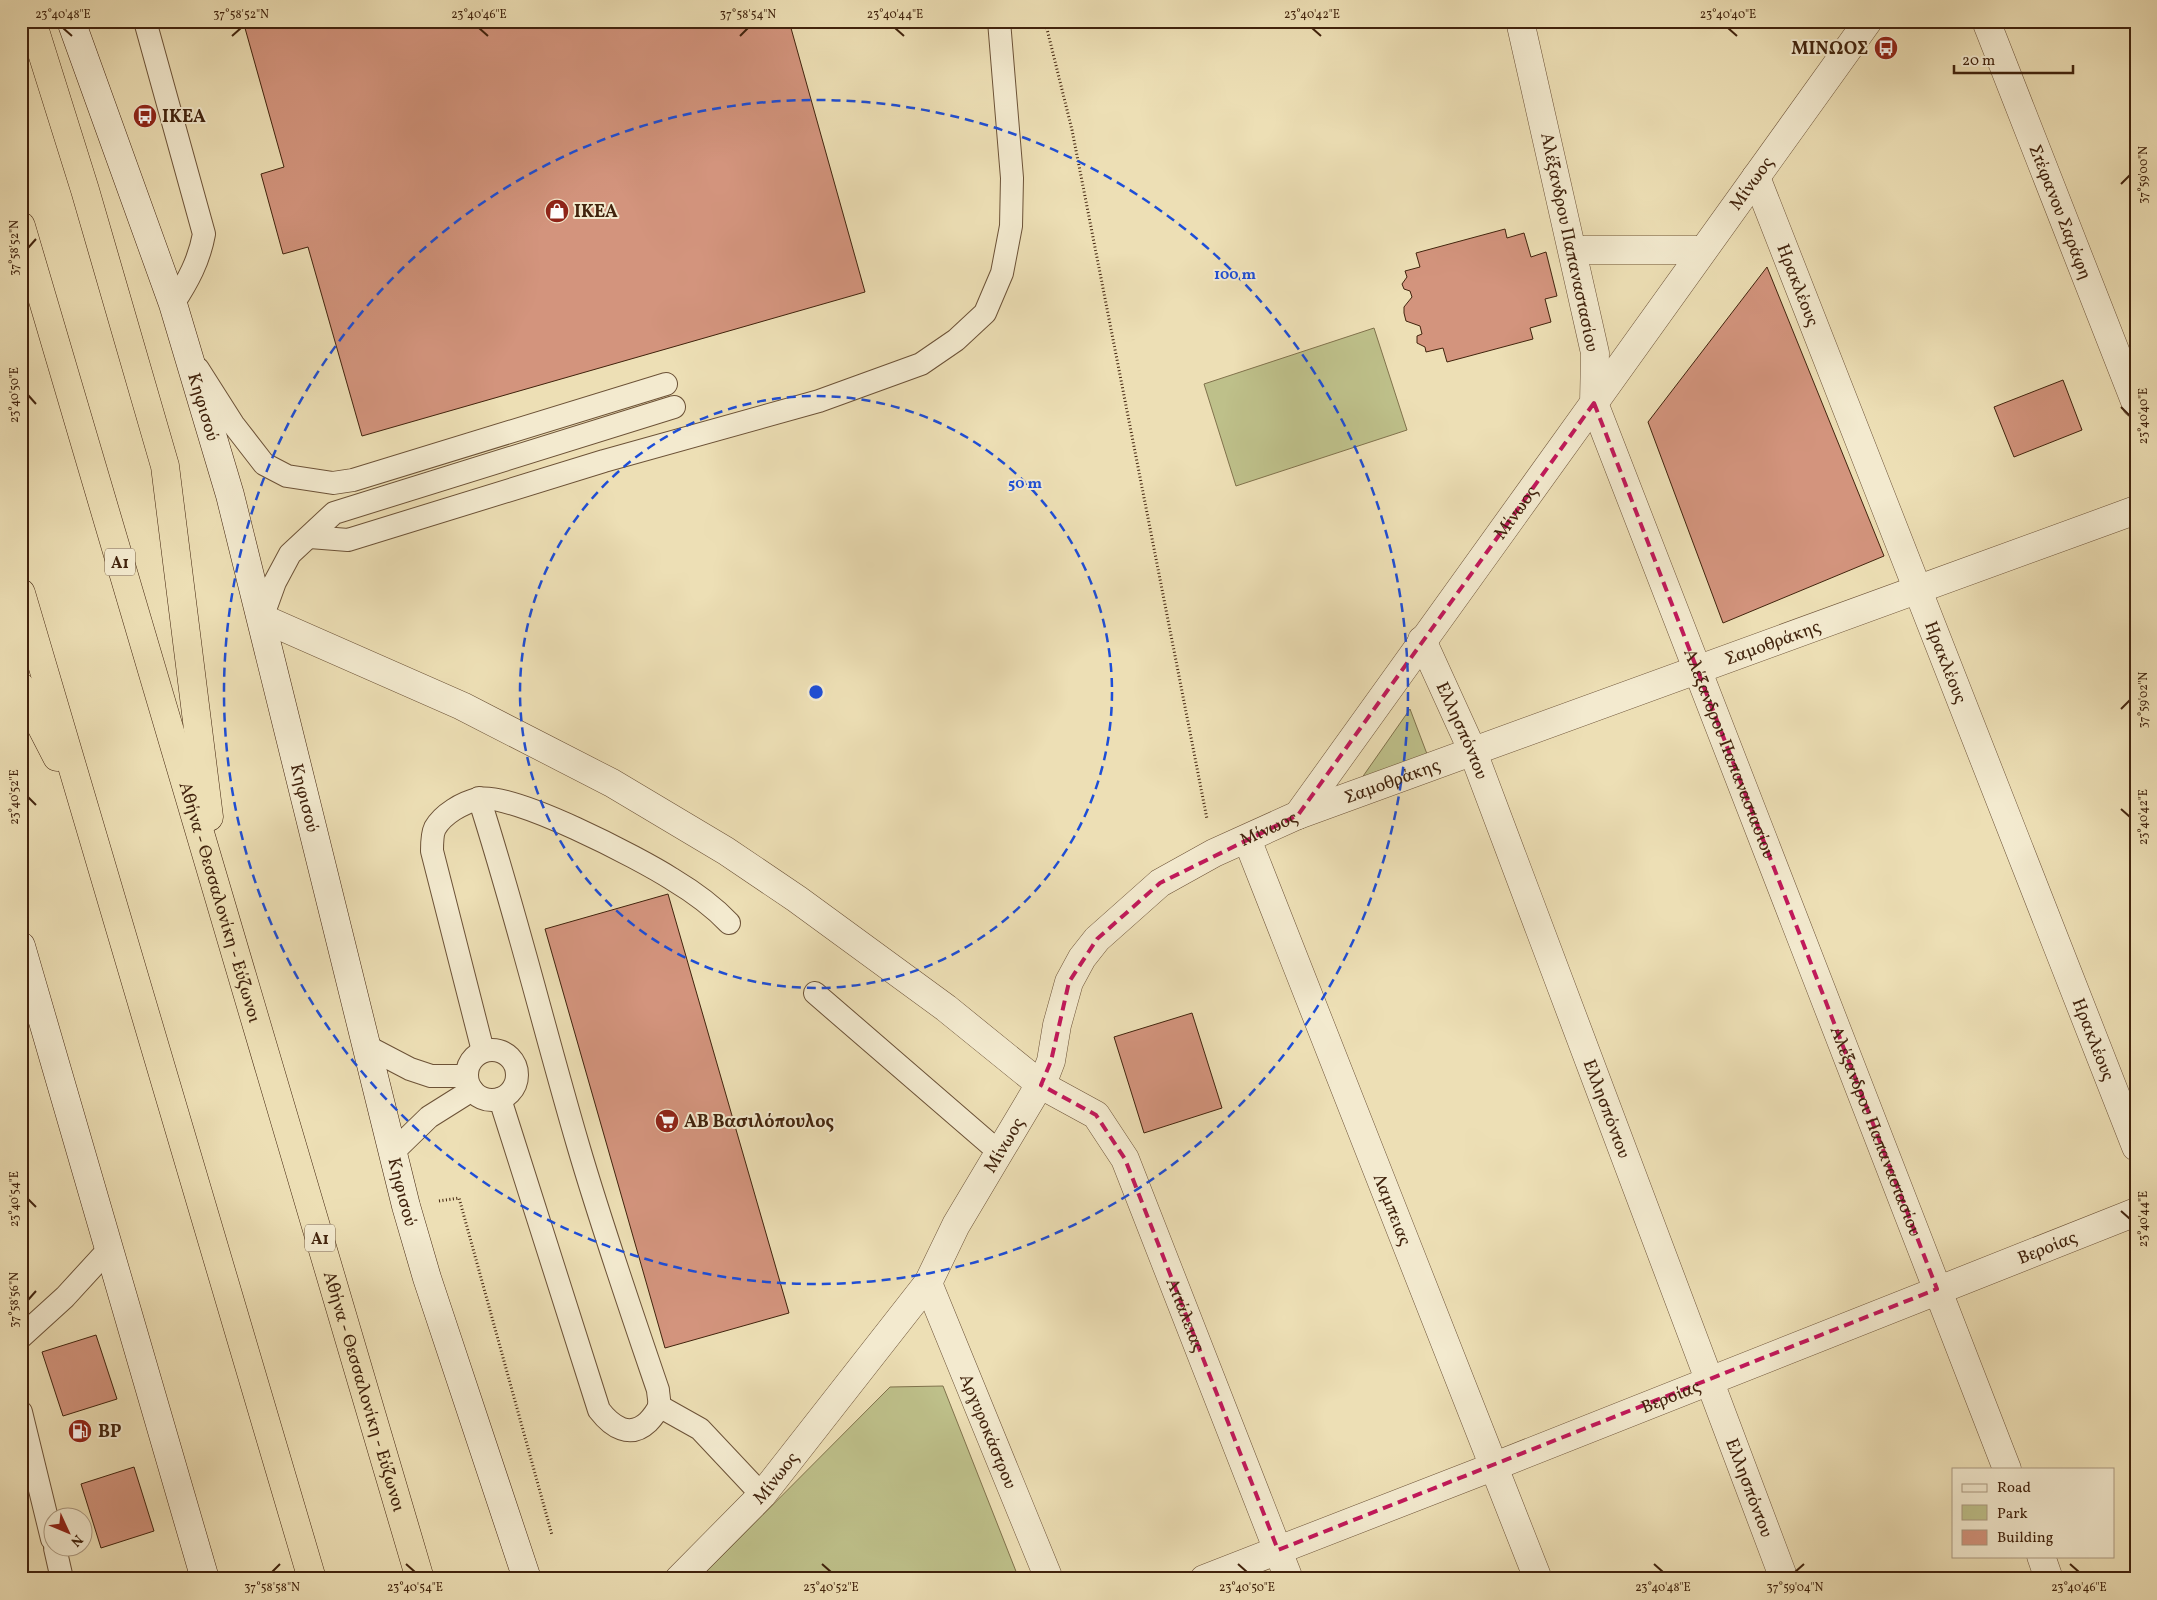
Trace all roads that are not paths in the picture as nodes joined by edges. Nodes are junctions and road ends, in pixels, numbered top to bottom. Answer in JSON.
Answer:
{"nodes":[{"id":1,"x":32,"y":21,"type":"edge"},
{"id":2,"x":71,"y":21,"type":"edge"},
{"id":3,"x":145,"y":21,"type":"edge"},
{"id":4,"x":999,"y":21,"type":"edge"},
{"id":5,"x":1520,"y":21,"type":"edge"},
{"id":6,"x":1868,"y":21,"type":"edge"},
{"id":7,"x":1986,"y":21,"type":"edge"},
{"id":8,"x":1756,"y":177,"type":"junction"},
{"id":9,"x":21,"y":226,"type":"edge"},
{"id":10,"x":1573,"y":250,"type":"junction"},
{"id":11,"x":1702,"y":250,"type":"junction"},
{"id":12,"x":173,"y":304,"type":"junction"},
{"id":13,"x":187,"y":350,"type":"junction"},
{"id":14,"x":666,"y":384,"type":"dead end"},
{"id":15,"x":1594,"y":403,"type":"junction"},
{"id":16,"x":2136,"y":404,"type":"edge"},
{"id":17,"x":674,"y":407,"type":"dead end"},
{"id":18,"x":2136,"y":510,"type":"edge"},
{"id":19,"x":310,"y":536,"type":"junction"},
{"id":20,"x":1918,"y":590,"type":"junction"},
{"id":21,"x":21,"y":593,"type":"edge"},
{"id":22,"x":262,"y":618,"type":"junction"},
{"id":23,"x":1422,"y":640,"type":"junction"},
{"id":24,"x":1698,"y":670,"type":"junction"},
{"id":25,"x":21,"y":687,"type":"edge"},
{"id":26,"x":1473,"y":752,"type":"junction"},
{"id":27,"x":479,"y":798,"type":"junction"},
{"id":28,"x":87,"y":815,"type":"junction"},
{"id":29,"x":1298,"y":815,"type":"junction"},
{"id":30,"x":1247,"y":839,"type":"junction"},
{"id":31,"x":219,"y":897,"type":"junction"},
{"id":32,"x":729,"y":923,"type":"dead end"},
{"id":33,"x":21,"y":946,"type":"edge"},
{"id":34,"x":815,"y":993,"type":"dead end"},
{"id":35,"x":366,"y":1046,"type":"junction"},
{"id":36,"x":483,"y":1051,"type":"junction"},
{"id":37,"x":553,"y":1058,"type":"junction"},
{"id":38,"x":517,"y":1071,"type":"junction"},
{"id":39,"x":469,"y":1083,"type":"junction"},
{"id":40,"x":1041,"y":1085,"type":"junction"},
{"id":41,"x":500,"y":1099,"type":"junction"},
{"id":42,"x":2136,"y":1147,"type":"edge"},
{"id":43,"x":999,"y":1152,"type":"junction"},
{"id":44,"x":392,"y":1153,"type":"junction"},
{"id":45,"x":2136,"y":1212,"type":"edge"},
{"id":46,"x":109,"y":1249,"type":"junction"},
{"id":47,"x":928,"y":1283,"type":"junction"},
{"id":48,"x":1937,"y":1289,"type":"junction"},
{"id":49,"x":21,"y":1336,"type":"edge"},
{"id":50,"x":1709,"y":1380,"type":"junction"},
{"id":51,"x":659,"y":1406,"type":"junction"},
{"id":52,"x":21,"y":1412,"type":"edge"},
{"id":53,"x":1495,"y":1466,"type":"junction"},
{"id":54,"x":2007,"y":1468,"type":"edge"},
{"id":55,"x":762,"y":1495,"type":"junction"},
{"id":56,"x":44,"y":1508,"type":"edge"},
{"id":57,"x":1278,"y":1550,"type":"junction"},
{"id":58,"x":57,"y":1558,"type":"edge"},
{"id":59,"x":2042,"y":1558,"type":"edge"},
{"id":60,"x":62,"y":1579,"type":"edge"},
{"id":61,"x":205,"y":1579,"type":"edge"},
{"id":62,"x":312,"y":1579,"type":"edge"},
{"id":63,"x":420,"y":1579,"type":"edge"},
{"id":64,"x":527,"y":1579,"type":"edge"},
{"id":65,"x":679,"y":1579,"type":"edge"},
{"id":66,"x":1050,"y":1579,"type":"edge"},
{"id":67,"x":1204,"y":1579,"type":"edge"},
{"id":68,"x":1289,"y":1579,"type":"edge"},
{"id":69,"x":1538,"y":1579,"type":"edge"},
{"id":70,"x":1784,"y":1579,"type":"edge"},
{"id":71,"x":2050,"y":1579,"type":"edge"}],
"edges":[{"from":1,"to":31,"type":"highway"},
{"from":2,"to":12,"type":"street","name":"Κηφισού"},
{"from":3,"to":12,"type":"lane"},
{"from":4,"to":19,"type":"lane"},
{"from":5,"to":10,"type":"street","name":"Αλέξανδρου Παπαναστασίου"},
{"from":6,"to":8,"type":"street","name":"Μίνωος"},
{"from":7,"to":16,"type":"street","name":"Στέφανου Σαράφη"},
{"from":8,"to":11,"type":"street","name":"Μίνωος"},
{"from":8,"to":20,"type":"street","name":"Ηρακλέους"},
{"from":9,"to":31,"type":"highway","name":"Αθήνα - Θεσσαλονίκη - Εύζωνοι","number":"Α1"},
{"from":10,"to":11,"type":"street"},
{"from":10,"to":15,"type":"street","name":"Αλέξανδρου Παπαναστασίου"},
{"from":11,"to":15,"type":"street","name":"Μίνωος"},
{"from":12,"to":13,"type":"street","name":"Κηφισού"},
{"from":13,"to":14,"type":"lane"},
{"from":13,"to":22,"type":"street","name":"Κηφισού"},
{"from":15,"to":23,"type":"street","name":"Μίνωος"},
{"from":15,"to":24,"type":"street","name":"Αλέξανδρου Παπαναστασίου"},
{"from":17,"to":19,"type":"lane"},
{"from":18,"to":20,"type":"street","name":"Σαμοθράκης"},
{"from":19,"to":22,"type":"lane"},
{"from":20,"to":24,"type":"street","name":"Σαμοθράκης"},
{"from":20,"to":42,"type":"street","name":"Ηρακλέους"},
{"from":21,"to":28,"type":"highway"},
{"from":22,"to":35,"type":"street","name":"Κηφισού"},
{"from":22,"to":40,"type":"street","name":"Αττάλειας"},
{"from":23,"to":26,"type":"street","name":"Ελλησπόντου"},
{"from":23,"to":29,"type":"street","name":"Μίνωος"},
{"from":24,"to":26,"type":"street","name":"Σαμοθράκης"},
{"from":24,"to":48,"type":"street","name":"Αλέξανδρου Παπαναστασίου"},
{"from":25,"to":28,"type":"highway"},
{"from":26,"to":29,"type":"street","name":"Σαμοθράκης"},
{"from":26,"to":50,"type":"street","name":"Ελλησπόντου"},
{"from":27,"to":32,"type":"lane"},
{"from":27,"to":36,"type":"lane"},
{"from":27,"to":37,"type":"lane"},
{"from":28,"to":62,"type":"highway"},
{"from":29,"to":30,"type":"street","name":"Μίνωος"},
{"from":30,"to":40,"type":"street","name":"Μίνωος"},
{"from":30,"to":53,"type":"street","name":"Λαμπειας"},
{"from":31,"to":63,"type":"highway","name":"Αθήνα - Θεσσαλονίκη - Εύζωνοι","number":"Α1"},
{"from":33,"to":46,"type":"street"},
{"from":34,"to":43,"type":"lane"},
{"from":35,"to":39,"type":"lane"},
{"from":35,"to":44,"type":"street","name":"Κηφισού"},
{"from":36,"to":38,"type":"lane"},
{"from":36,"to":39,"type":"lane"},
{"from":37,"to":38,"type":"lane"},
{"from":37,"to":51,"type":"lane"},
{"from":38,"to":41,"type":"lane"},
{"from":39,"to":41,"type":"lane"},
{"from":39,"to":44,"type":"lane"},
{"from":40,"to":43,"type":"street","name":"Μίνωος"},
{"from":40,"to":57,"type":"street","name":"Αττάλειας"},
{"from":41,"to":51,"type":"lane"},
{"from":43,"to":47,"type":"street","name":"Μίνωος"},
{"from":44,"to":64,"type":"street","name":"Κηφισού"},
{"from":45,"to":48,"type":"street","name":"Βεροίας"},
{"from":46,"to":49,"type":"lane"},
{"from":46,"to":61,"type":"street"},
{"from":47,"to":55,"type":"street","name":"Μίνωος"},
{"from":47,"to":66,"type":"street","name":"Αργυροκάστρου"},
{"from":48,"to":50,"type":"street","name":"Βεροίας"},
{"from":48,"to":54,"type":"street","name":"Αλέξανδρου Παπαναστασίου"},
{"from":50,"to":53,"type":"street","name":"Βεροίας"},
{"from":50,"to":70,"type":"street","name":"Ελλησπόντου"},
{"from":51,"to":55,"type":"lane"},
{"from":52,"to":56,"type":"lane"},
{"from":53,"to":57,"type":"street","name":"Βεροίας"},
{"from":53,"to":69,"type":"street","name":"Λαμπειας"},
{"from":55,"to":65,"type":"street","name":"Μίνωος"},
{"from":57,"to":67,"type":"street","name":"Βεροίας"},
{"from":57,"to":68,"type":"street","name":"Αττάλειας"},
{"from":58,"to":60,"type":"lane"},
{"from":59,"to":71,"type":"street"}]}
